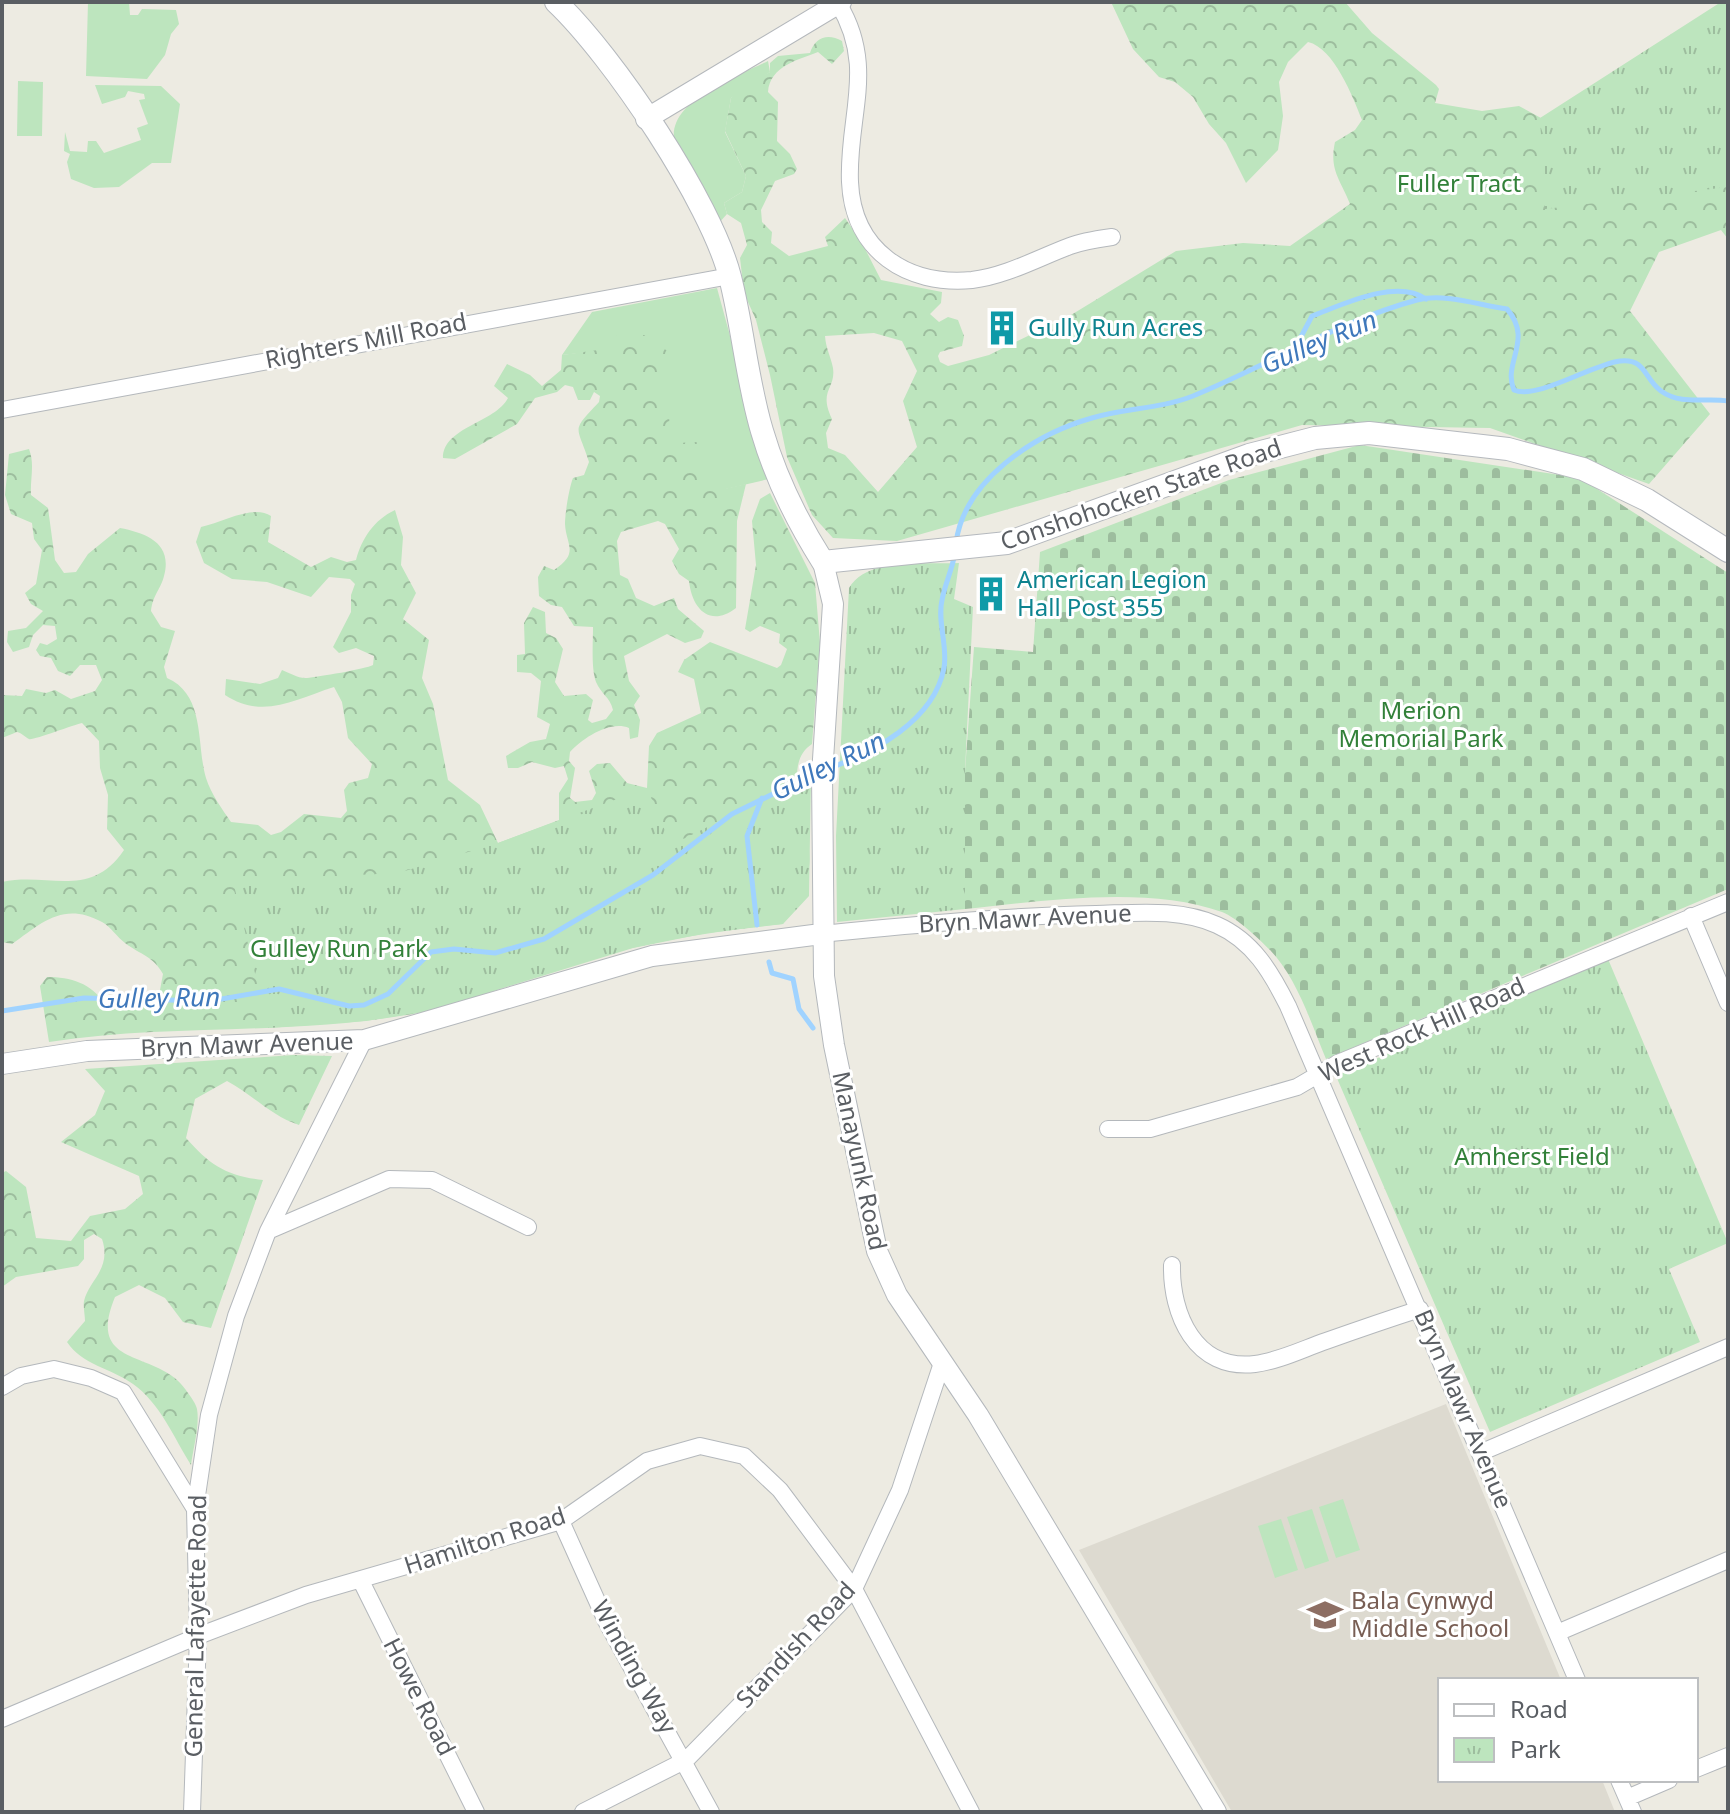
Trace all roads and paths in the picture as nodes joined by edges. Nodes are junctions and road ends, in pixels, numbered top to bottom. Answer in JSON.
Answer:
{"nodes":[{"id":1,"x":556,"y":2,"type":"edge"},
{"id":2,"x":830,"y":5,"type":"edge"},
{"id":3,"x":646,"y":119,"type":"junction"},
{"id":4,"x":1112,"y":237,"type":"dead end"},
{"id":5,"x":730,"y":276,"type":"junction"},
{"id":6,"x":2,"y":410,"type":"edge"},
{"id":7,"x":1728,"y":551,"type":"edge"},
{"id":8,"x":823,"y":562,"type":"junction"},
{"id":9,"x":1728,"y":902,"type":"edge"},
{"id":10,"x":1691,"y":916,"type":"junction"},
{"id":11,"x":821,"y":934,"type":"junction"},
{"id":12,"x":1728,"y":1003,"type":"edge"},
{"id":13,"x":364,"y":1040,"type":"junction"},
{"id":14,"x":2,"y":1064,"type":"edge"},
{"id":15,"x":1317,"y":1075,"type":"junction"},
{"id":16,"x":1108,"y":1129,"type":"dead end"},
{"id":17,"x":528,"y":1227,"type":"dead end"},
{"id":18,"x":268,"y":1231,"type":"junction"},
{"id":19,"x":1172,"y":1265,"type":"dead end"},
{"id":20,"x":1420,"y":1309,"type":"junction"},
{"id":21,"x":1728,"y":1347,"type":"edge"},
{"id":22,"x":942,"y":1363,"type":"junction"},
{"id":23,"x":2,"y":1387,"type":"edge"},
{"id":24,"x":1482,"y":1452,"type":"junction"},
{"id":25,"x":195,"y":1509,"type":"junction"},
{"id":26,"x":561,"y":1521,"type":"junction"},
{"id":27,"x":1728,"y":1560,"type":"edge"},
{"id":28,"x":361,"y":1581,"type":"junction"},
{"id":29,"x":854,"y":1589,"type":"junction"},
{"id":30,"x":1557,"y":1633,"type":"junction"},
{"id":31,"x":198,"y":1636,"type":"junction"},
{"id":32,"x":1576,"y":1678,"type":"edge"},
{"id":33,"x":2,"y":1719,"type":"edge"},
{"id":34,"x":1728,"y":1756,"type":"edge"},
{"id":35,"x":686,"y":1760,"type":"junction"},
{"id":36,"x":1698,"y":1768,"type":"edge"},
{"id":37,"x":1620,"y":1782,"type":"edge"},
{"id":38,"x":1666,"y":1782,"type":"edge"},
{"id":39,"x":1630,"y":1805,"type":"edge"},
{"id":40,"x":192,"y":1812,"type":"edge"},
{"id":41,"x":476,"y":1812,"type":"edge"},
{"id":42,"x":583,"y":1812,"type":"edge"},
{"id":43,"x":711,"y":1812,"type":"edge"},
{"id":44,"x":971,"y":1812,"type":"edge"},
{"id":45,"x":1216,"y":1812,"type":"edge"}],
"edges":[{"from":1,"to":3,"type":"main road"},
{"from":2,"to":3,"type":"street"},
{"from":2,"to":4,"type":"street"},
{"from":3,"to":5,"type":"main road"},
{"from":5,"to":6,"type":"street","name":"Righters Mill Road"},
{"from":5,"to":8,"type":"main road"},
{"from":7,"to":8,"type":"main road","name":"Conshohocken State Road"},
{"from":8,"to":11,"type":"street","name":"Manayunk Road"},
{"from":9,"to":10,"type":"street","name":"West Rock Hill Road"},
{"from":10,"to":12,"type":"street"},
{"from":10,"to":15,"type":"street","name":"West Rock Hill Road"},
{"from":11,"to":13,"type":"street","name":"Bryn Mawr Avenue"},
{"from":11,"to":15,"type":"street","name":"Bryn Mawr Avenue"},
{"from":11,"to":22,"type":"street","name":"Manayunk Road"},
{"from":13,"to":14,"type":"street","name":"Bryn Mawr Avenue"},
{"from":13,"to":18,"type":"street","name":"General Lafayette Road"},
{"from":15,"to":16,"type":"street","name":"West Rock Hill Road"},
{"from":15,"to":20,"type":"street","name":"Bryn Mawr Avenue"},
{"from":17,"to":18,"type":"street"},
{"from":18,"to":25,"type":"street","name":"General Lafayette Road"},
{"from":19,"to":20,"type":"street"},
{"from":20,"to":24,"type":"street","name":"Bryn Mawr Avenue"},
{"from":21,"to":24,"type":"street"},
{"from":22,"to":29,"type":"street","name":"Standish Road"},
{"from":22,"to":45,"type":"street","name":"Manayunk Road"},
{"from":23,"to":25,"type":"street"},
{"from":24,"to":30,"type":"street","name":"Bryn Mawr Avenue"},
{"from":25,"to":31,"type":"street","name":"General Lafayette Road"},
{"from":26,"to":28,"type":"street","name":"Hamilton Road"},
{"from":26,"to":29,"type":"street","name":"Hamilton Road"},
{"from":26,"to":35,"type":"street","name":"Winding Way"},
{"from":27,"to":30,"type":"street"},
{"from":28,"to":31,"type":"street","name":"Hamilton Road"},
{"from":28,"to":41,"type":"street","name":"Howe Road"},
{"from":29,"to":35,"type":"street","name":"Standish Road"},
{"from":29,"to":44,"type":"street","name":"Hamilton Road"},
{"from":30,"to":32,"type":"street","name":"Bryn Mawr Avenue"},
{"from":31,"to":33,"type":"street","name":"Hamilton Road"},
{"from":31,"to":40,"type":"street","name":"General Lafayette Road"},
{"from":34,"to":36,"type":"street"},
{"from":35,"to":42,"type":"street","name":"Standish Road"},
{"from":35,"to":43,"type":"street","name":"Winding Way"},
{"from":37,"to":39,"type":"street"},
{"from":38,"to":39,"type":"street"}]}
